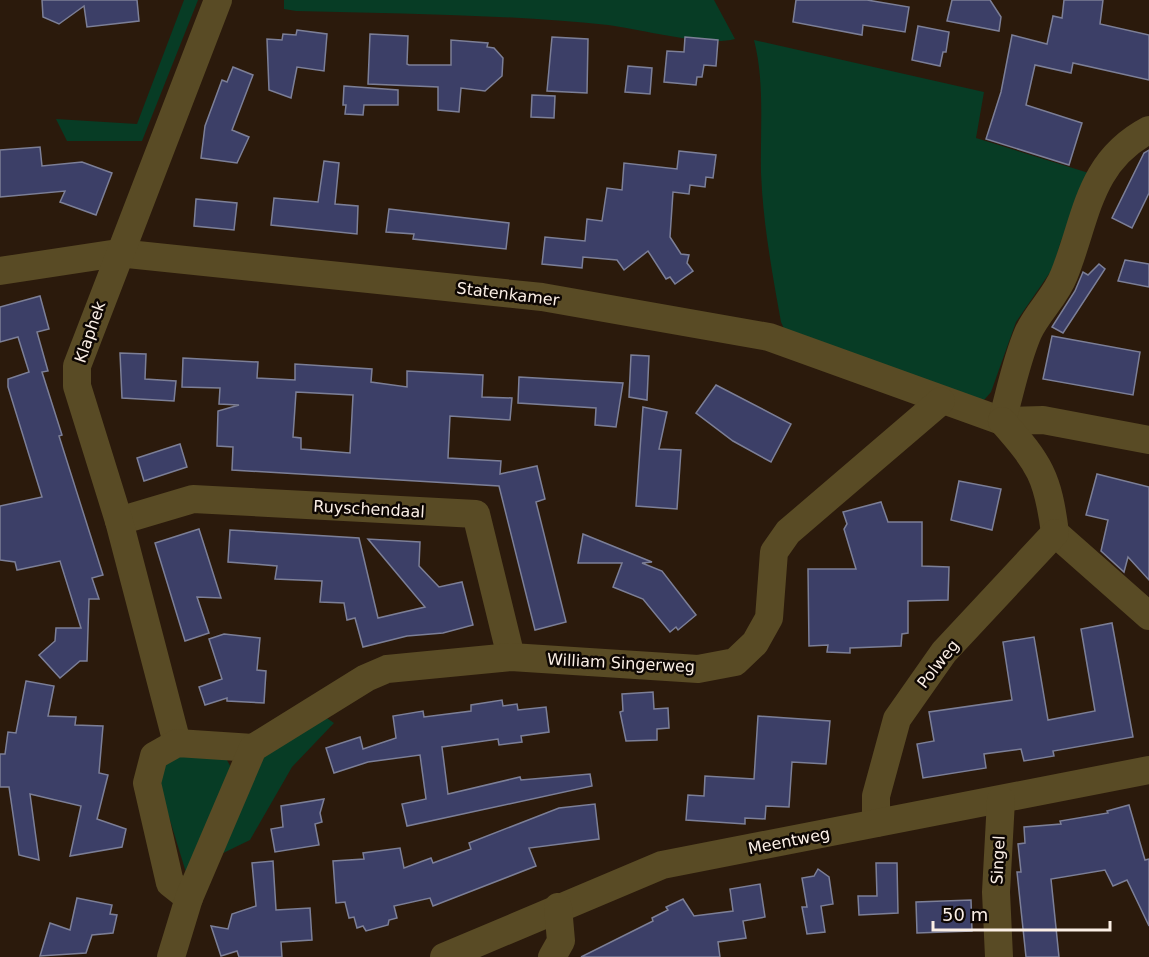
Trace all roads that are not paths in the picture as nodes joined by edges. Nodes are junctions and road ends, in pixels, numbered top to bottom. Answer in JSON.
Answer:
{"nodes":[{"id":1,"x":218,"y":0,"type":"edge"},
{"id":2,"x":1149,"y":130,"type":"edge"},
{"id":3,"x":118,"y":253,"type":"junction"},
{"id":4,"x":0,"y":271,"type":"edge"},
{"id":5,"x":941,"y":401,"type":"junction"},
{"id":6,"x":1002,"y":422,"type":"junction"},
{"id":7,"x":1149,"y":440,"type":"edge"},
{"id":8,"x":118,"y":521,"type":"junction"},
{"id":9,"x":1055,"y":533,"type":"junction"},
{"id":10,"x":1149,"y":616,"type":"edge"},
{"id":11,"x":511,"y":657,"type":"junction"},
{"id":12,"x":177,"y":743,"type":"junction"},
{"id":13,"x":254,"y":748,"type":"junction"},
{"id":14,"x":1149,"y":770,"type":"edge"},
{"id":15,"x":1001,"y":800,"type":"junction"},
{"id":16,"x":876,"y":824,"type":"junction"},
{"id":17,"x":189,"y":898,"type":"junction"},
{"id":18,"x":558,"y":907,"type":"junction"},
{"id":19,"x":171,"y":957,"type":"edge"},
{"id":20,"x":444,"y":957,"type":"edge"},
{"id":21,"x":552,"y":957,"type":"edge"},
{"id":22,"x":999,"y":957,"type":"edge"}],
"edges":[{"from":1,"to":3,"type":"street","name":"Klaphek"},
{"from":2,"to":6,"type":"street"},
{"from":3,"to":4,"type":"street","name":"Statenkamer"},
{"from":3,"to":5,"type":"street","name":"Statenkamer"},
{"from":3,"to":8,"type":"street","name":"Klaphek"},
{"from":5,"to":6,"type":"street","name":"Statenkamer"},
{"from":5,"to":11,"type":"street","name":"William Singerweg"},
{"from":6,"to":7,"type":"street"},
{"from":6,"to":9,"type":"street"},
{"from":8,"to":11,"type":"street","name":"Ruyschendaal"},
{"from":8,"to":12,"type":"street","name":"Klaphek"},
{"from":9,"to":10,"type":"street"},
{"from":9,"to":16,"type":"street","name":"Polweg"},
{"from":11,"to":13,"type":"street","name":"William Singerweg"},
{"from":12,"to":13,"type":"street"},
{"from":12,"to":17,"type":"street"},
{"from":13,"to":17,"type":"street"},
{"from":14,"to":15,"type":"street","name":"Meentweg"},
{"from":15,"to":16,"type":"street","name":"Meentweg"},
{"from":15,"to":22,"type":"street","name":"Singel"},
{"from":16,"to":18,"type":"street","name":"Meentweg"},
{"from":17,"to":19,"type":"street"},
{"from":18,"to":20,"type":"street","name":"Meentweg"},
{"from":18,"to":21,"type":"street"}]}
